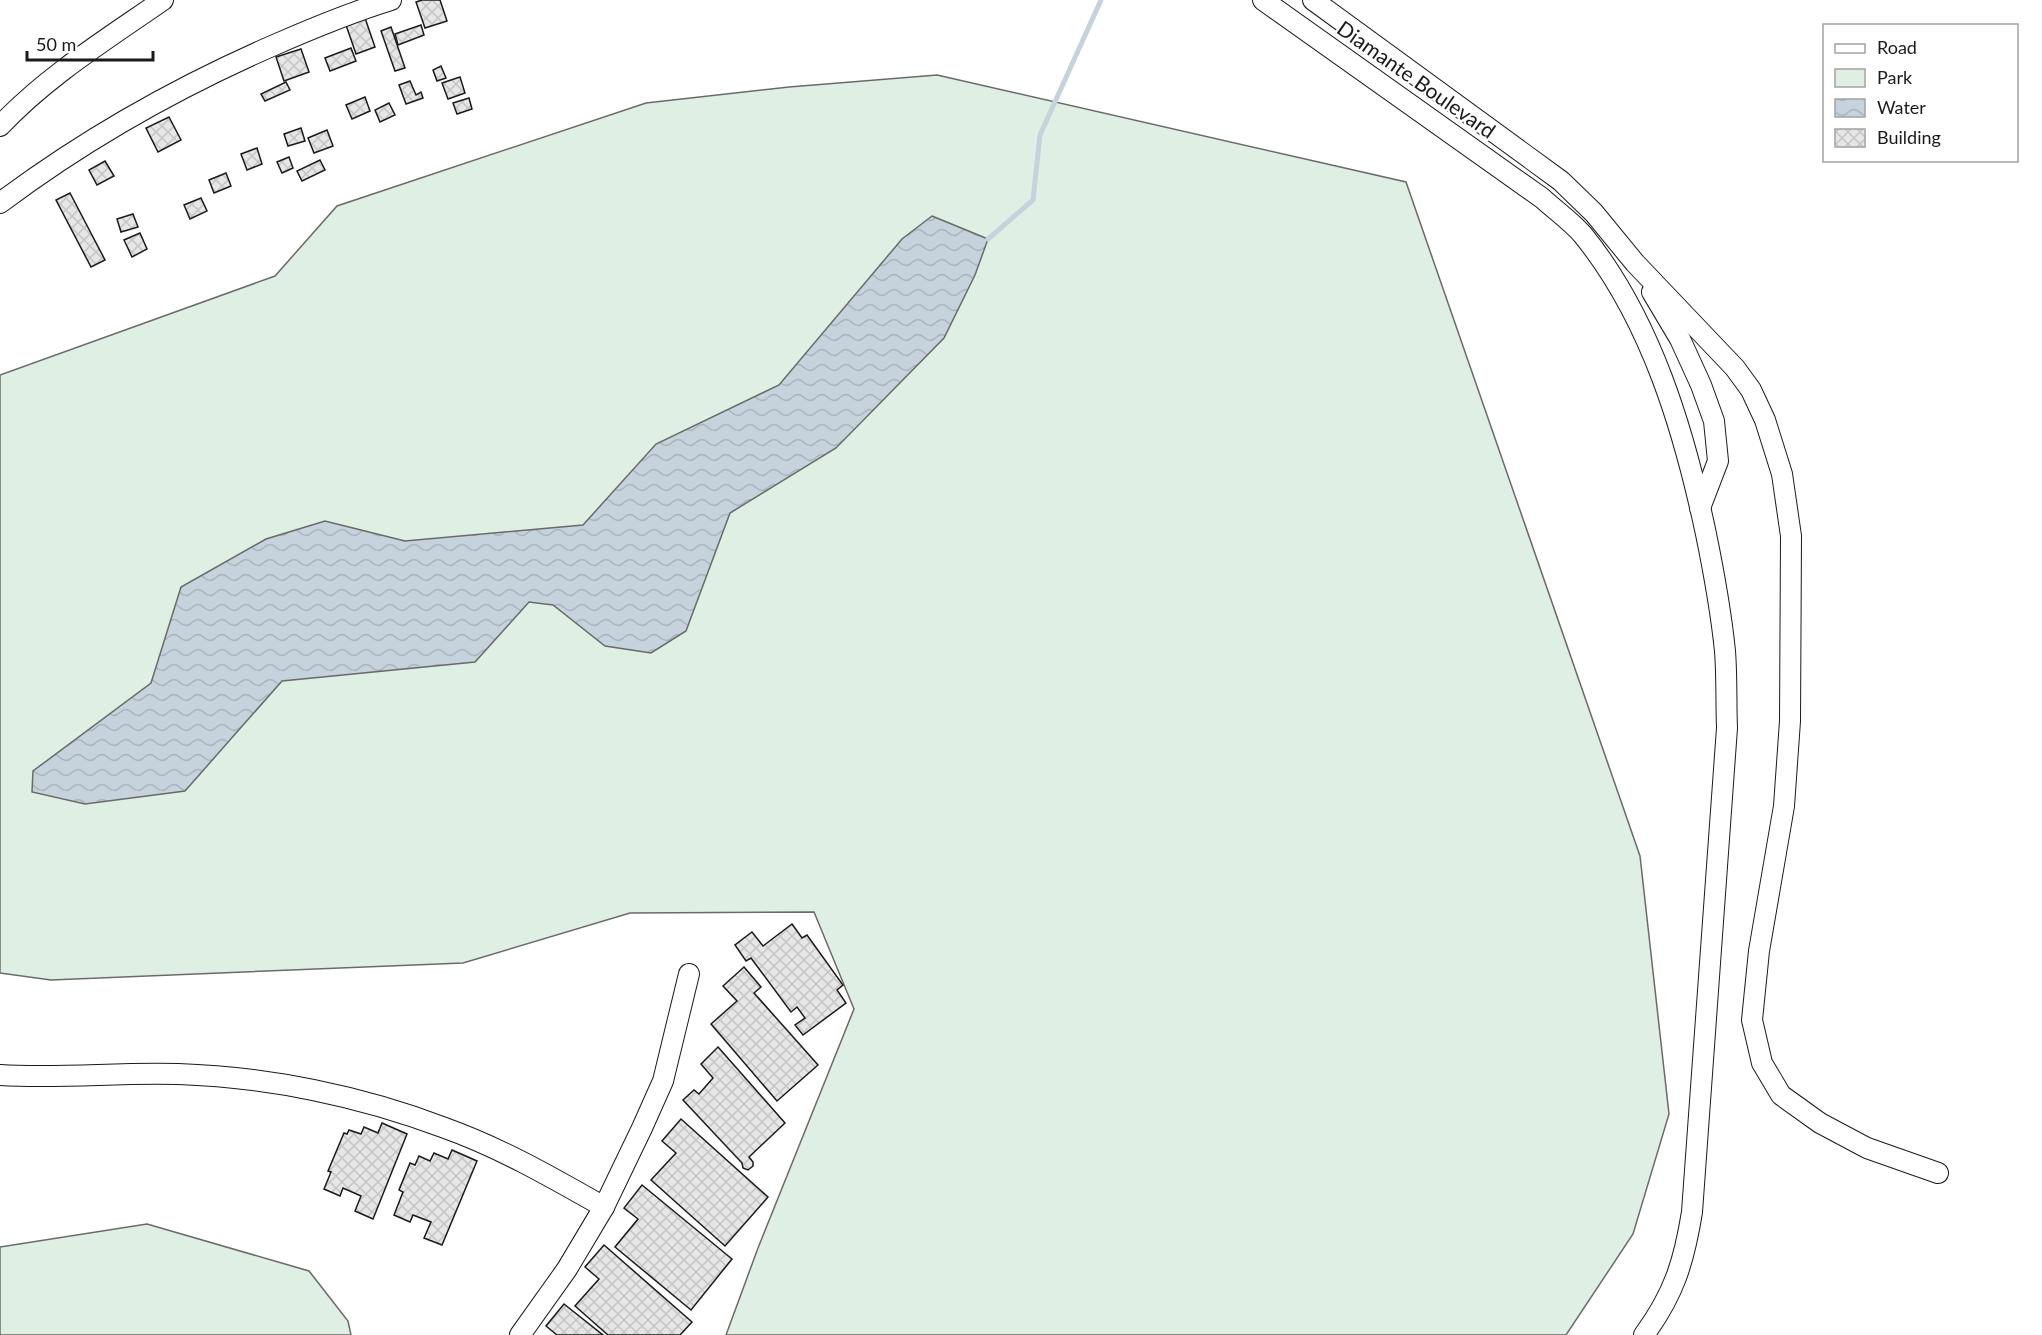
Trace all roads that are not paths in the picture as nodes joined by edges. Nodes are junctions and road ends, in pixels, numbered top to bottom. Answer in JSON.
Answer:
{"nodes":[{"id":1,"x":163,"y":0,"type":"edge"},
{"id":2,"x":391,"y":0,"type":"edge"},
{"id":3,"x":1263,"y":0,"type":"edge"},
{"id":4,"x":1313,"y":0,"type":"edge"},
{"id":5,"x":0,"y":126,"type":"edge"},
{"id":6,"x":0,"y":203,"type":"edge"},
{"id":7,"x":1635,"y":263,"type":"junction"},
{"id":8,"x":1700,"y":508,"type":"junction"},
{"id":9,"x":689,"y":974,"type":"dead end"},
{"id":10,"x":0,"y":1075,"type":"edge"},
{"id":11,"x":1938,"y":1173,"type":"dead end"},
{"id":12,"x":604,"y":1207,"type":"junction"},
{"id":13,"x":520,"y":1335,"type":"edge"},
{"id":14,"x":1644,"y":1335,"type":"edge"}],
"edges":[{"from":1,"to":5,"type":"street"},
{"from":2,"to":6,"type":"street"},
{"from":3,"to":8,"type":"street","name":"Diamante Boulevard"},
{"from":4,"to":7,"type":"street"},
{"from":7,"to":8,"type":"street"},
{"from":7,"to":11,"type":"street"},
{"from":8,"to":14,"type":"street","name":"Diamante Boulevard"},
{"from":9,"to":12,"type":"street"},
{"from":10,"to":12,"type":"street"},
{"from":12,"to":13,"type":"street"}]}
